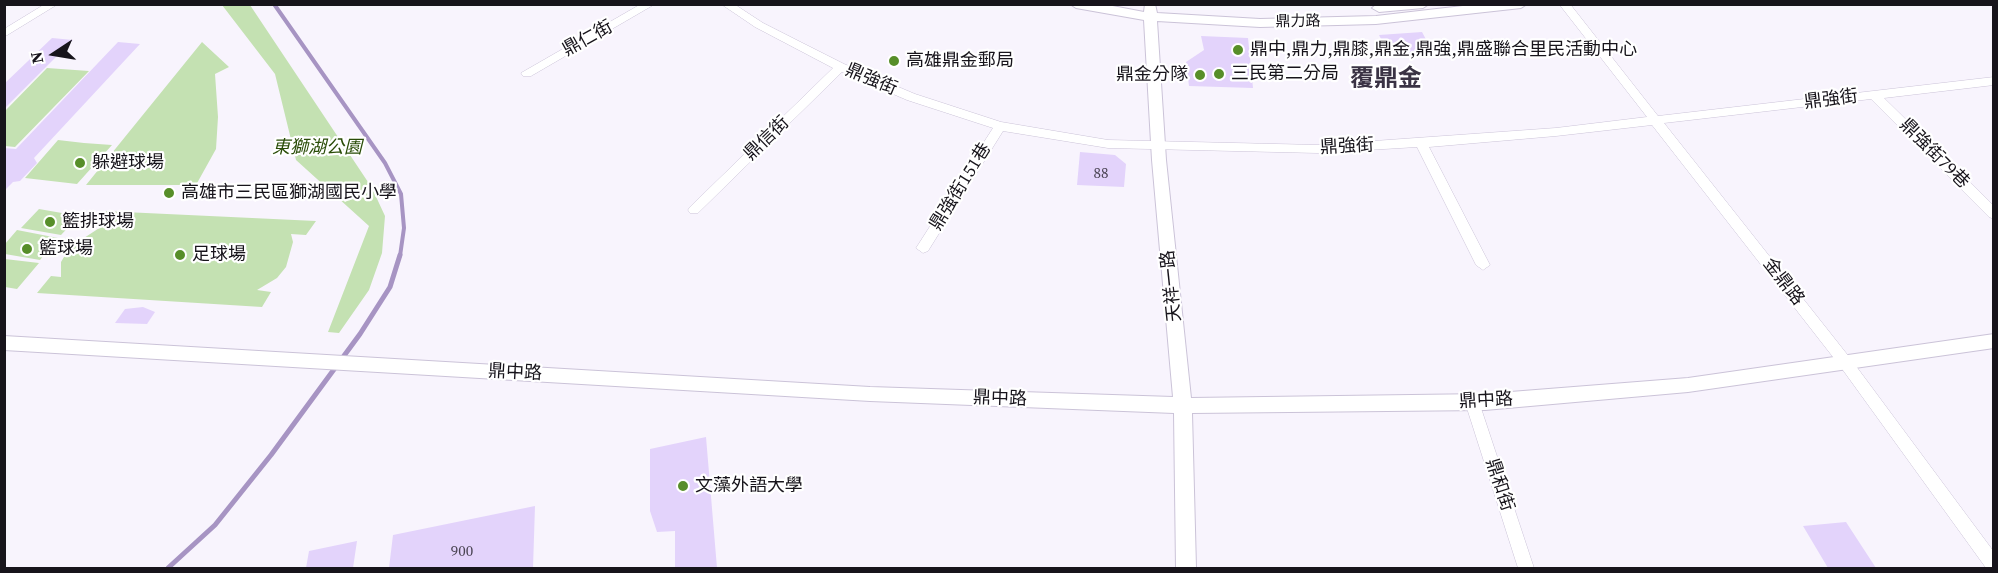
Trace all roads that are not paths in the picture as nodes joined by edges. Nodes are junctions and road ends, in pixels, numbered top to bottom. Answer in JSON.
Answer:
{"nodes":[{"id":1,"x":53,"y":4,"type":"edge"},
{"id":2,"x":650,"y":4,"type":"edge"},
{"id":3,"x":726,"y":4,"type":"edge"},
{"id":4,"x":1076,"y":4,"type":"edge"},
{"id":5,"x":1136,"y":4,"type":"edge"},
{"id":6,"x":1423,"y":4,"type":"edge"},
{"id":7,"x":1521,"y":4,"type":"edge"},
{"id":8,"x":1564,"y":4,"type":"edge"},
{"id":9,"x":1151,"y":9,"type":"edge"},
{"id":10,"x":4,"y":34,"type":"edge"},
{"id":11,"x":840,"y":68,"type":"junction"},
{"id":12,"x":527,"y":73,"type":"dead end"},
{"id":13,"x":1994,"y":81,"type":"edge"},
{"id":14,"x":1874,"y":95,"type":"junction"},
{"id":15,"x":1657,"y":119,"type":"junction"},
{"id":16,"x":1000,"y":126,"type":"junction"},
{"id":17,"x":1421,"y":142,"type":"junction"},
{"id":18,"x":1158,"y":145,"type":"junction"},
{"id":19,"x":694,"y":210,"type":"dead end"},
{"id":20,"x":1994,"y":214,"type":"edge"},
{"id":21,"x":923,"y":248,"type":"dead end"},
{"id":22,"x":1483,"y":265,"type":"dead end"},
{"id":23,"x":1994,"y":341,"type":"edge"},
{"id":24,"x":4,"y":343,"type":"edge"},
{"id":25,"x":1845,"y":362,"type":"junction"},
{"id":26,"x":1472,"y":402,"type":"junction"},
{"id":27,"x":1183,"y":407,"type":"junction"},
{"id":28,"x":1994,"y":566,"type":"edge"},
{"id":29,"x":1186,"y":568,"type":"edge"},
{"id":30,"x":1526,"y":568,"type":"edge"}],
"edges":[{"from":1,"to":10,"type":"street"},
{"from":2,"to":12,"type":"street","name":"鼎仁街"},
{"from":3,"to":11,"type":"street","name":"鼎強街"},
{"from":4,"to":9,"type":"street","name":"鼎力路"},
{"from":5,"to":9,"type":"street","name":"鼎力路"},
{"from":6,"to":9,"type":"street","name":"鼎力路"},
{"from":7,"to":9,"type":"street","name":"鼎力路"},
{"from":8,"to":15,"type":"street","name":"金鼎路"},
{"from":9,"to":18,"type":"street","name":"天祥一路"},
{"from":11,"to":16,"type":"street","name":"鼎強街"},
{"from":11,"to":19,"type":"street","name":"鼎信街"},
{"from":13,"to":14,"type":"street","name":"鼎強街"},
{"from":14,"to":15,"type":"street","name":"鼎強街"},
{"from":14,"to":20,"type":"street","name":"鼎強街79巷"},
{"from":15,"to":17,"type":"street","name":"鼎強街"},
{"from":15,"to":25,"type":"street","name":"金鼎路"},
{"from":16,"to":18,"type":"street","name":"鼎強街"},
{"from":16,"to":21,"type":"street","name":"鼎強街151巷"},
{"from":17,"to":18,"type":"street","name":"鼎強街"},
{"from":17,"to":22,"type":"street"},
{"from":18,"to":27,"type":"street","name":"天祥一路"},
{"from":23,"to":25,"type":"street","name":"鼎中路"},
{"from":24,"to":27,"type":"street","name":"鼎中路"},
{"from":25,"to":26,"type":"street","name":"鼎中路"},
{"from":25,"to":28,"type":"street","name":"金鼎路"},
{"from":26,"to":27,"type":"street","name":"鼎中路"},
{"from":26,"to":30,"type":"street","name":"鼎和街"},
{"from":27,"to":29,"type":"street","name":"天祥一路"}]}
